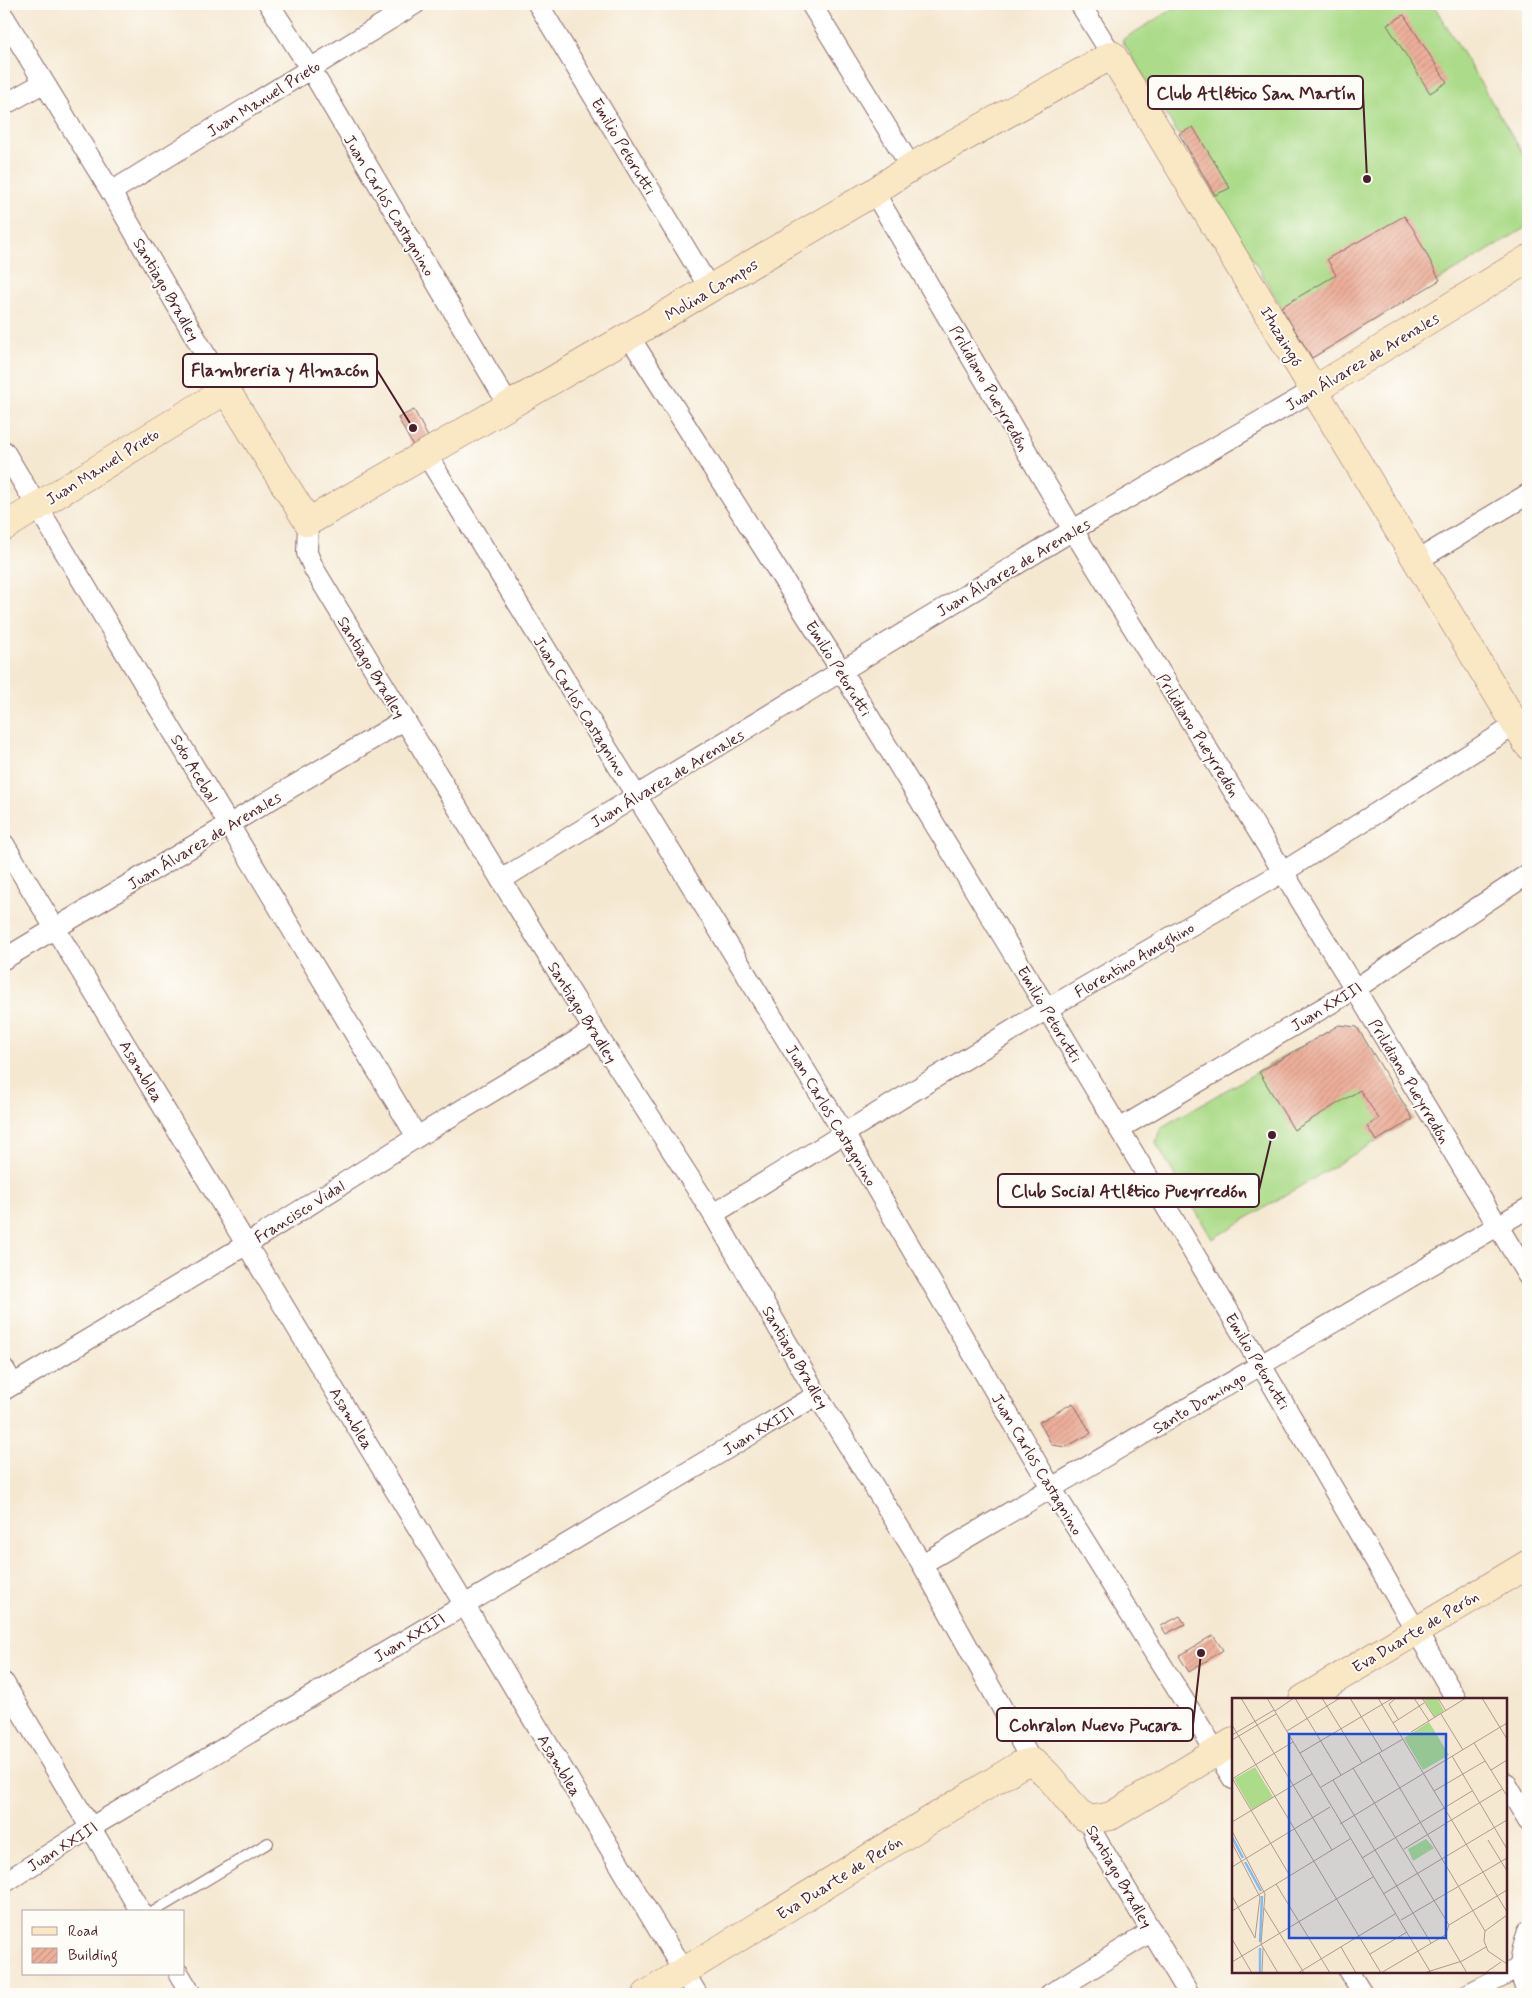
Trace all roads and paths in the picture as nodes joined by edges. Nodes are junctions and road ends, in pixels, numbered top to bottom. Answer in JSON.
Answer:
{"nodes":[{"id":1,"x":269,"y":4,"type":"edge"},
{"id":2,"x":415,"y":4,"type":"edge"},
{"id":3,"x":538,"y":4,"type":"edge"},
{"id":4,"x":811,"y":4,"type":"edge"},
{"id":5,"x":1080,"y":4,"type":"edge"},
{"id":6,"x":4,"y":17,"type":"edge"},
{"id":7,"x":1112,"y":55,"type":"junction"},
{"id":8,"x":310,"y":68,"type":"junction"},
{"id":9,"x":43,"y":83,"type":"junction"},
{"id":10,"x":4,"y":104,"type":"edge"},
{"id":11,"x":912,"y":167,"type":"junction"},
{"id":12,"x":111,"y":192,"type":"junction"},
{"id":13,"x":874,"y":192,"type":"junction"},
{"id":14,"x":1528,"y":259,"type":"edge"},
{"id":15,"x":710,"y":289,"type":"junction"},
{"id":16,"x":630,"y":336,"type":"junction"},
{"id":17,"x":226,"y":390,"type":"junction"},
{"id":18,"x":1314,"y":390,"type":"junction"},
{"id":19,"x":509,"y":406,"type":"junction"},
{"id":20,"x":4,"y":450,"type":"edge"},
{"id":21,"x":426,"y":454,"type":"junction"},
{"id":22,"x":1528,"y":494,"type":"edge"},
{"id":23,"x":37,"y":506,"type":"junction"},
{"id":24,"x":308,"y":522,"type":"junction"},
{"id":25,"x":4,"y":527,"type":"edge"},
{"id":26,"x":1073,"y":530,"type":"junction"},
{"id":27,"x":1418,"y":560,"type":"junction"},
{"id":28,"x":842,"y":672,"type":"junction"},
{"id":29,"x":404,"y":720,"type":"junction"},
{"id":30,"x":1524,"y":729,"type":"edge"},
{"id":31,"x":636,"y":796,"type":"junction"},
{"id":32,"x":230,"y":825,"type":"junction"},
{"id":33,"x":4,"y":844,"type":"edge"},
{"id":34,"x":1283,"y":872,"type":"junction"},
{"id":35,"x":1528,"y":874,"type":"edge"},
{"id":36,"x":501,"y":880,"type":"junction"},
{"id":37,"x":56,"y":928,"type":"junction"},
{"id":38,"x":4,"y":960,"type":"edge"},
{"id":39,"x":1355,"y":989,"type":"junction"},
{"id":40,"x":1047,"y":1009,"type":"junction"},
{"id":41,"x":594,"y":1030,"type":"junction"},
{"id":42,"x":1119,"y":1129,"type":"junction"},
{"id":43,"x":845,"y":1135,"type":"junction"},
{"id":44,"x":417,"y":1137,"type":"junction"},
{"id":45,"x":1528,"y":1208,"type":"edge"},
{"id":46,"x":713,"y":1214,"type":"junction"},
{"id":47,"x":1497,"y":1226,"type":"junction"},
{"id":48,"x":247,"y":1244,"type":"junction"},
{"id":49,"x":1528,"y":1276,"type":"edge"},
{"id":50,"x":1262,"y":1365,"type":"junction"},
{"id":51,"x":7,"y":1381,"type":"edge"},
{"id":52,"x":818,"y":1395,"type":"junction"},
{"id":53,"x":1052,"y":1489,"type":"junction"},
{"id":54,"x":922,"y":1564,"type":"junction"},
{"id":55,"x":1528,"y":1564,"type":"edge"},
{"id":56,"x":464,"y":1604,"type":"junction"},
{"id":57,"x":1415,"y":1630,"type":"junction"},
{"id":58,"x":4,"y":1682,"type":"edge"},
{"id":59,"x":1305,"y":1698,"type":"edge"},
{"id":60,"x":1455,"y":1698,"type":"edge"},
{"id":61,"x":1225,"y":1747,"type":"edge"},
{"id":62,"x":1032,"y":1762,"type":"junction"},
{"id":63,"x":1232,"y":1775,"type":"edge"},
{"id":64,"x":1507,"y":1785,"type":"edge"},
{"id":65,"x":1089,"y":1820,"type":"junction"},
{"id":66,"x":1528,"y":1821,"type":"edge"},
{"id":67,"x":90,"y":1828,"type":"junction"},
{"id":68,"x":268,"y":1843,"type":"dead end"},
{"id":69,"x":4,"y":1883,"type":"edge"},
{"id":70,"x":140,"y":1910,"type":"edge"},
{"id":71,"x":156,"y":1910,"type":"edge"},
{"id":72,"x":1528,"y":1931,"type":"edge"},
{"id":73,"x":1152,"y":1932,"type":"junction"},
{"id":74,"x":1519,"y":1968,"type":"junction"},
{"id":75,"x":1350,"y":1973,"type":"edge"},
{"id":76,"x":180,"y":1976,"type":"edge"},
{"id":77,"x":690,"y":1983,"type":"edge"},
{"id":78,"x":1528,"y":1992,"type":"edge"},
{"id":79,"x":191,"y":1994,"type":"edge"},
{"id":80,"x":647,"y":1994,"type":"edge"},
{"id":81,"x":1050,"y":1994,"type":"edge"},
{"id":82,"x":1189,"y":1994,"type":"edge"},
{"id":83,"x":1363,"y":1994,"type":"edge"},
{"id":84,"x":1468,"y":1994,"type":"edge"}],
"edges":[{"from":1,"to":8,"type":"street","name":"Juan Carlos Castagnino"},
{"from":2,"to":8,"type":"street","name":"Juan Manuel Prieto"},
{"from":3,"to":15,"type":"street","name":"Emilio Petorutti"},
{"from":4,"to":11,"type":"street"},
{"from":5,"to":7,"type":"street","name":"Ituzaingó"},
{"from":6,"to":9,"type":"street","name":"Santiago Bradley"},
{"from":7,"to":11,"type":"street","name":"Molina Campos"},
{"from":7,"to":18,"type":"street","name":"Ituzaingó"},
{"from":8,"to":12,"type":"street","name":"Juan Manuel Prieto"},
{"from":8,"to":19,"type":"street","name":"Juan Carlos Castagnino"},
{"from":9,"to":10,"type":"street"},
{"from":9,"to":12,"type":"street","name":"Santiago Bradley"},
{"from":11,"to":13,"type":"street","name":"Molina Campos"},
{"from":12,"to":17,"type":"street","name":"Santiago Bradley"},
{"from":13,"to":15,"type":"street","name":"Molina Campos"},
{"from":13,"to":26,"type":"street","name":"Prilidiano Pueyrredón"},
{"from":14,"to":18,"type":"street","name":"Juan Álvarez de Arenales"},
{"from":15,"to":16,"type":"street","name":"Molina Campos"},
{"from":16,"to":19,"type":"street","name":"Molina Campos"},
{"from":16,"to":28,"type":"street","name":"Emilio Petorutti"},
{"from":17,"to":23,"type":"street","name":"Juan Manuel Prieto"},
{"from":17,"to":24,"type":"street","name":"Santiago Bradley"},
{"from":18,"to":26,"type":"street","name":"Juan Álvarez de Arenales"},
{"from":18,"to":27,"type":"street","name":"Ituzaingó"},
{"from":19,"to":21,"type":"street","name":"Molina Campos"},
{"from":20,"to":23,"type":"street","name":"Soto Acebal"},
{"from":21,"to":24,"type":"street","name":"Molina Campos"},
{"from":21,"to":31,"type":"street","name":"Juan Carlos Castagnino"},
{"from":22,"to":27,"type":"street"},
{"from":23,"to":25,"type":"street","name":"Juan Manuel Prieto"},
{"from":23,"to":32,"type":"street","name":"Soto Acebal"},
{"from":24,"to":29,"type":"street","name":"Santiago Bradley"},
{"from":26,"to":28,"type":"street","name":"Juan Álvarez de Arenales"},
{"from":26,"to":34,"type":"street","name":"Prilidiano Pueyrredón"},
{"from":27,"to":30,"type":"street","name":"Ituzaingó"},
{"from":28,"to":31,"type":"street","name":"Juan Álvarez de Arenales"},
{"from":28,"to":40,"type":"street","name":"Emilio Petorutti"},
{"from":29,"to":32,"type":"street","name":"Juan Álvarez de Arenales"},
{"from":29,"to":36,"type":"street","name":"Santiago Bradley"},
{"from":30,"to":34,"type":"street","name":"Florentino Ameghino"},
{"from":31,"to":36,"type":"street","name":"Juan Álvarez de Arenales"},
{"from":31,"to":43,"type":"street","name":"Juan Carlos Castagnino"},
{"from":32,"to":37,"type":"street","name":"Juan Álvarez de Arenales"},
{"from":32,"to":44,"type":"street","name":"Soto Acebal"},
{"from":33,"to":37,"type":"street","name":"Asamblea"},
{"from":34,"to":39,"type":"street","name":"Prilidiano Pueyrredón"},
{"from":34,"to":40,"type":"street","name":"Florentino Ameghino"},
{"from":35,"to":39,"type":"street","name":"Juan XXIII"},
{"from":36,"to":41,"type":"street","name":"Santiago Bradley"},
{"from":37,"to":38,"type":"street","name":"Juan Álvarez de Arenales"},
{"from":37,"to":48,"type":"street","name":"Asamblea"},
{"from":39,"to":42,"type":"street","name":"Juan XXIII"},
{"from":39,"to":47,"type":"street","name":"Prilidiano Pueyrredón"},
{"from":40,"to":42,"type":"street","name":"Emilio Petorutti"},
{"from":40,"to":43,"type":"street","name":"Florentino Ameghino"},
{"from":41,"to":44,"type":"street","name":"Francisco Vidal"},
{"from":41,"to":46,"type":"street","name":"Santiago Bradley"},
{"from":42,"to":50,"type":"street","name":"Emilio Petorutti"},
{"from":43,"to":46,"type":"street","name":"Florentino Ameghino"},
{"from":43,"to":53,"type":"street","name":"Juan Carlos Castagnino"},
{"from":44,"to":48,"type":"street","name":"Francisco Vidal"},
{"from":45,"to":47,"type":"street","name":"Santo Domingo"},
{"from":46,"to":52,"type":"street","name":"Santiago Bradley"},
{"from":47,"to":49,"type":"street","name":"Prilidiano Pueyrredón"},
{"from":47,"to":50,"type":"street","name":"Santo Domingo"},
{"from":48,"to":51,"type":"street","name":"Francisco Vidal"},
{"from":48,"to":56,"type":"street","name":"Asamblea"},
{"from":50,"to":53,"type":"street","name":"Santo Domingo"},
{"from":50,"to":57,"type":"street","name":"Emilio Petorutti"},
{"from":52,"to":54,"type":"street","name":"Santiago Bradley"},
{"from":52,"to":56,"type":"street","name":"Juan XXIII"},
{"from":53,"to":54,"type":"street","name":"Santo Domingo"},
{"from":53,"to":61,"type":"street","name":"Juan Carlos Castagnino"},
{"from":54,"to":62,"type":"street","name":"Santiago Bradley"},
{"from":55,"to":57,"type":"street","name":"Eva Duarte de Perón"},
{"from":56,"to":67,"type":"street","name":"Juan XXIII"},
{"from":56,"to":77,"type":"street","name":"Asamblea"},
{"from":57,"to":59,"type":"street","name":"Eva Duarte de Perón"},
{"from":57,"to":60,"type":"street","name":"Emilio Petorutti"},
{"from":58,"to":67,"type":"street"},
{"from":61,"to":63,"type":"street","name":"Juan Carlos Castagnino"},
{"from":61,"to":65,"type":"street"},
{"from":62,"to":65,"type":"street","name":"Santiago Bradley"},
{"from":62,"to":77,"type":"street","name":"Eva Duarte de Perón"},
{"from":64,"to":66,"type":"street"},
{"from":65,"to":73,"type":"street","name":"Santiago Bradley"},
{"from":67,"to":69,"type":"street","name":"Juan XXIII"},
{"from":67,"to":70,"type":"street"},
{"from":68,"to":71,"type":"lane"},
{"from":72,"to":74,"type":"street"},
{"from":73,"to":81,"type":"street"},
{"from":73,"to":82,"type":"street","name":"Santiago Bradley"},
{"from":74,"to":78,"type":"street"},
{"from":74,"to":84,"type":"street"},
{"from":75,"to":83,"type":"street"},
{"from":76,"to":79,"type":"street"},
{"from":77,"to":80,"type":"street","name":"Eva Duarte de Perón"}]}
